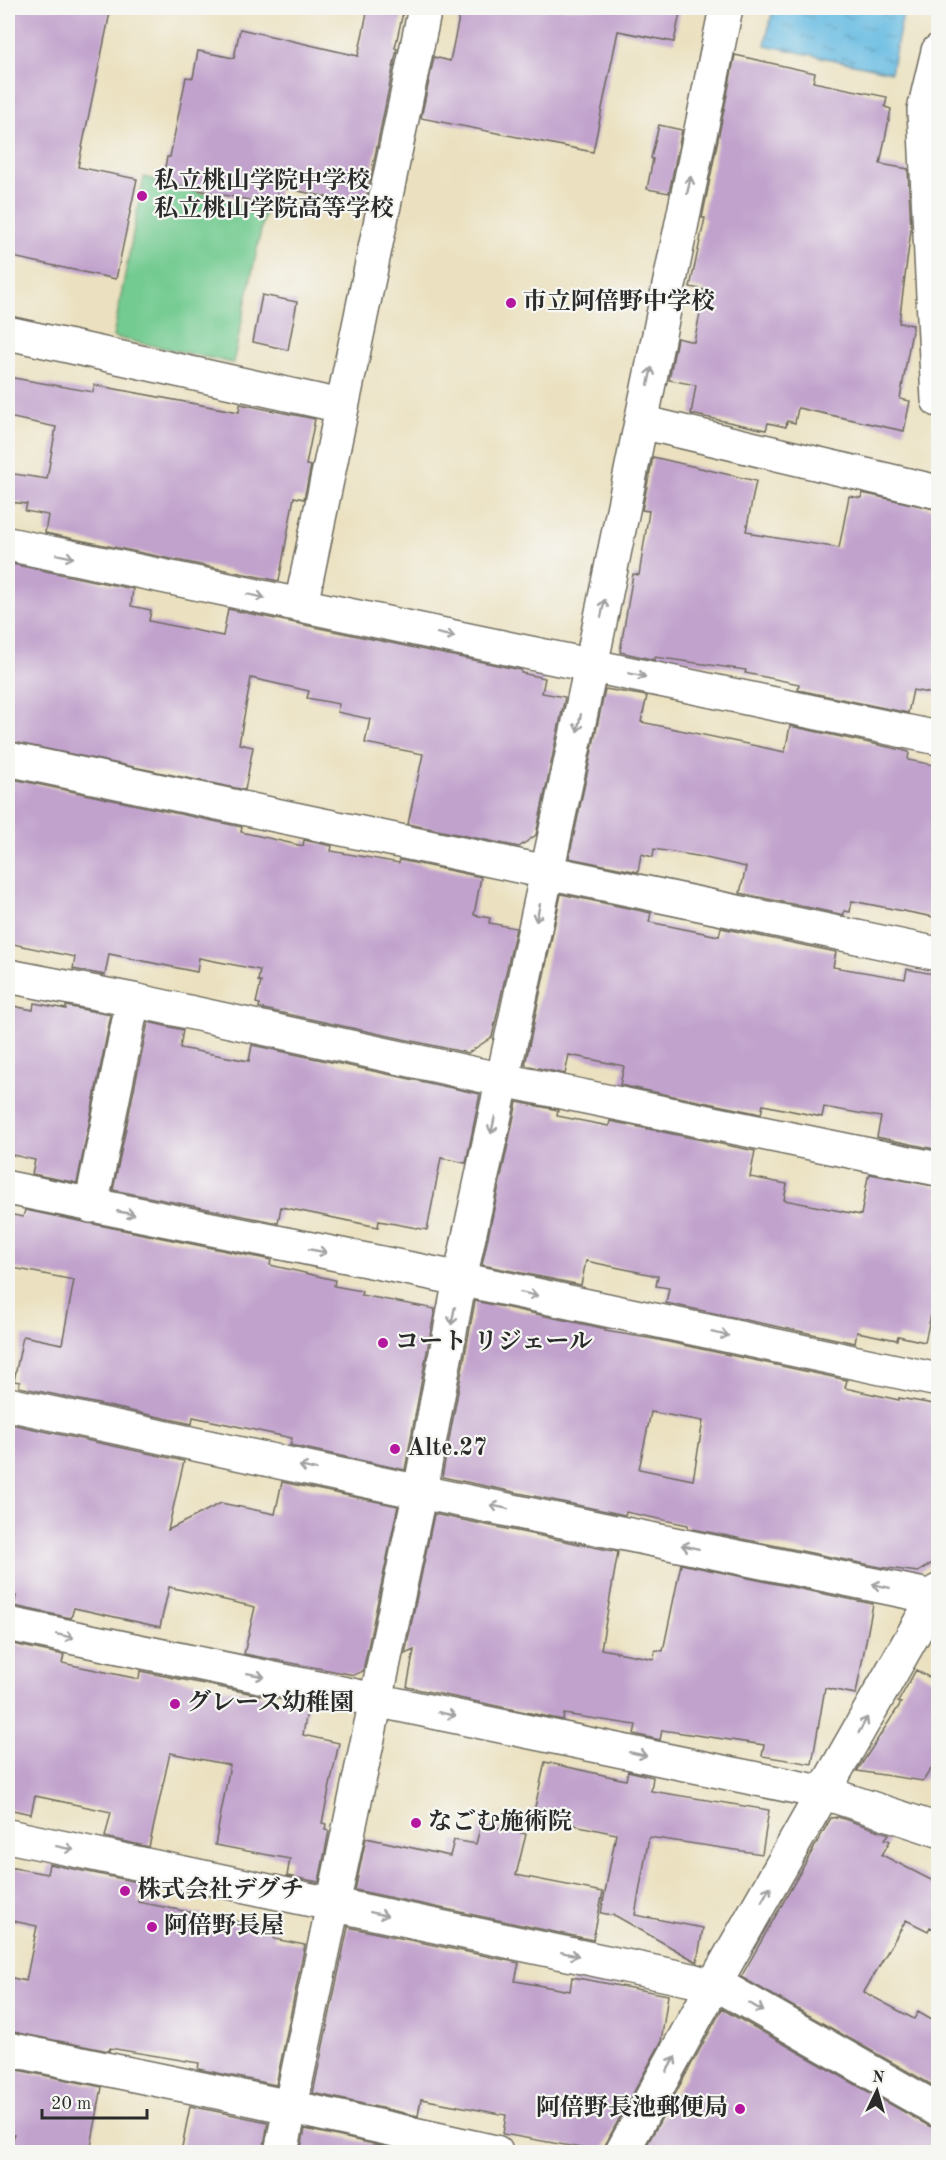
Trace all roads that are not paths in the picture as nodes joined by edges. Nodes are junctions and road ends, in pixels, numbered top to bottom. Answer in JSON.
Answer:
{"nodes":[{"id":1,"x":425,"y":8,"type":"edge"},
{"id":2,"x":726,"y":8,"type":"edge"},
{"id":3,"x":939,"y":51,"type":"edge"},
{"id":4,"x":8,"y":333,"type":"edge"},
{"id":5,"x":939,"y":400,"type":"edge"},
{"id":6,"x":341,"y":406,"type":"junction"},
{"id":7,"x":640,"y":422,"type":"junction"},
{"id":8,"x":939,"y":492,"type":"edge"},
{"id":9,"x":8,"y":544,"type":"edge"},
{"id":10,"x":301,"y":605,"type":"junction"},
{"id":11,"x":591,"y":666,"type":"junction"},
{"id":12,"x":939,"y":738,"type":"edge"},
{"id":13,"x":8,"y":759,"type":"edge"},
{"id":14,"x":546,"y":873,"type":"junction"},
{"id":15,"x":939,"y":954,"type":"edge"},
{"id":16,"x":8,"y":976,"type":"edge"},
{"id":17,"x":133,"y":1000,"type":"junction"},
{"id":18,"x":503,"y":1080,"type":"junction"},
{"id":19,"x":939,"y":1169,"type":"edge"},
{"id":20,"x":8,"y":1188,"type":"edge"},
{"id":21,"x":91,"y":1206,"type":"junction"},
{"id":22,"x":460,"y":1280,"type":"junction"},
{"id":23,"x":939,"y":1380,"type":"edge"},
{"id":24,"x":8,"y":1404,"type":"edge"},
{"id":25,"x":420,"y":1491,"type":"junction"},
{"id":26,"x":937,"y":1596,"type":"edge"},
{"id":27,"x":8,"y":1624,"type":"edge"},
{"id":28,"x":375,"y":1699,"type":"junction"},
{"id":29,"x":825,"y":1793,"type":"junction"},
{"id":30,"x":939,"y":1830,"type":"edge"},
{"id":31,"x":8,"y":1836,"type":"edge"},
{"id":32,"x":333,"y":1905,"type":"junction"},
{"id":33,"x":713,"y":1986,"type":"junction"},
{"id":34,"x":8,"y":2049,"type":"edge"},
{"id":35,"x":290,"y":2107,"type":"junction"},
{"id":36,"x":939,"y":2110,"type":"edge"},
{"id":37,"x":281,"y":2152,"type":"edge"},
{"id":38,"x":496,"y":2152,"type":"edge"},
{"id":39,"x":622,"y":2152,"type":"edge"}],
"edges":[{"from":1,"to":6,"type":"street"},
{"from":7,"to":2,"type":"street","one_way":true},
{"from":3,"to":5,"type":"street"},
{"from":4,"to":6,"type":"street"},
{"from":6,"to":10,"type":"street"},
{"from":7,"to":8,"type":"street"},
{"from":11,"to":7,"type":"street","one_way":true},
{"from":9,"to":10,"type":"street","one_way":true},
{"from":10,"to":11,"type":"street","one_way":true},
{"from":11,"to":12,"type":"street","one_way":true},
{"from":11,"to":14,"type":"street","one_way":true},
{"from":13,"to":14,"type":"street"},
{"from":14,"to":15,"type":"street"},
{"from":14,"to":18,"type":"street","one_way":true},
{"from":16,"to":17,"type":"street"},
{"from":17,"to":18,"type":"street"},
{"from":17,"to":21,"type":"street"},
{"from":18,"to":19,"type":"street"},
{"from":18,"to":22,"type":"street","one_way":true},
{"from":20,"to":21,"type":"street"},
{"from":21,"to":22,"type":"street","one_way":true},
{"from":22,"to":23,"type":"street","one_way":true},
{"from":22,"to":25,"type":"street","one_way":true},
{"from":25,"to":24,"type":"street","one_way":true},
{"from":26,"to":25,"type":"street","one_way":true},
{"from":25,"to":28,"type":"street"},
{"from":29,"to":26,"type":"street","one_way":true},
{"from":27,"to":28,"type":"street","one_way":true},
{"from":28,"to":29,"type":"street","one_way":true},
{"from":28,"to":32,"type":"street"},
{"from":29,"to":30,"type":"street"},
{"from":33,"to":29,"type":"street","one_way":true},
{"from":31,"to":32,"type":"street","one_way":true},
{"from":32,"to":33,"type":"street","one_way":true},
{"from":32,"to":35,"type":"street"},
{"from":33,"to":36,"type":"street","one_way":true},
{"from":39,"to":33,"type":"street","one_way":true},
{"from":34,"to":35,"type":"street"},
{"from":35,"to":37,"type":"street"},
{"from":35,"to":38,"type":"street"}]}
